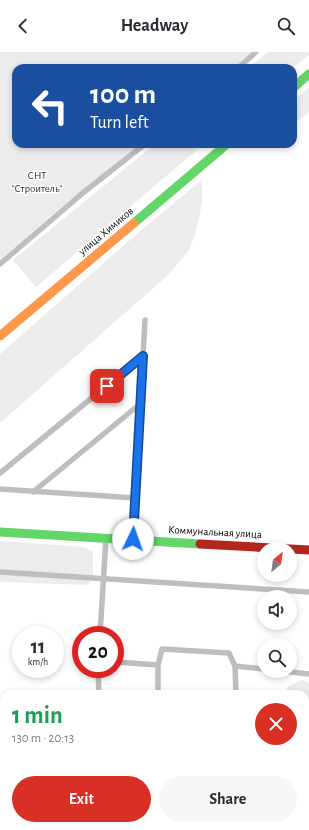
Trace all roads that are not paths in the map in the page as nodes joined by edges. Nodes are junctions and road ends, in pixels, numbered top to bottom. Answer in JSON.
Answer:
{"nodes":[{"id":1,"x":256,"y":52,"type":"edge"},
{"id":2,"x":242,"y":64,"type":"edge"},
{"id":3,"x":309,"y":74,"type":"edge"},
{"id":4,"x":297,"y":84,"type":"edge"},
{"id":5,"x":140,"y":148,"type":"edge"},
{"id":6,"x":222,"y":148,"type":"edge"},
{"id":7,"x":0,"y":264,"type":"edge"},
{"id":8,"x":145,"y":320,"type":"dead end"},
{"id":9,"x":0,"y":336,"type":"edge"},
{"id":10,"x":143,"y":356,"type":"junction"},
{"id":11,"x":140,"y":404,"type":"junction"},
{"id":12,"x":0,"y":473,"type":"edge"},
{"id":13,"x":0,"y":489,"type":"edge"},
{"id":14,"x":33,"y":492,"type":"junction"},
{"id":15,"x":135,"y":498,"type":"junction"},
{"id":16,"x":0,"y":532,"type":"edge"},
{"id":17,"x":106,"y":538,"type":"junction"},
{"id":18,"x":133,"y":539,"type":"junction"},
{"id":19,"x":309,"y":550,"type":"edge"},
{"id":20,"x":0,"y":572,"type":"edge"},
{"id":21,"x":103,"y":578,"type":"junction"},
{"id":22,"x":309,"y":592,"type":"edge"},
{"id":23,"x":100,"y":626,"type":"edge"},
{"id":24,"x":124,"y":663,"type":"edge"},
{"id":25,"x":158,"y":665,"type":"junction"},
{"id":26,"x":235,"y":666,"type":"junction"},
{"id":27,"x":257,"y":668,"type":"edge"},
{"id":28,"x":297,"y":673,"type":"edge"},
{"id":29,"x":309,"y":674,"type":"edge"},
{"id":30,"x":98,"y":678,"type":"edge"},
{"id":31,"x":99,"y":690,"type":"edge"},
{"id":32,"x":158,"y":690,"type":"edge"},
{"id":33,"x":236,"y":690,"type":"edge"}],
"edges":[{"from":1,"to":2,"type":"lane"},
{"from":3,"to":4,"type":"main road"},
{"from":5,"to":7,"type":"lane"},
{"from":6,"to":9,"type":"main road","name":"улица Химиков"},
{"from":8,"to":10,"type":"lane"},
{"from":10,"to":11,"type":"lane"},
{"from":10,"to":12,"type":"lane"},
{"from":11,"to":14,"type":"lane"},
{"from":11,"to":15,"type":"lane"},
{"from":13,"to":14,"type":"lane"},
{"from":14,"to":15,"type":"lane"},
{"from":15,"to":18,"type":"lane"},
{"from":16,"to":17,"type":"main road","name":"Коммунальная улица"},
{"from":17,"to":18,"type":"main road","name":"Коммунальная улица"},
{"from":17,"to":21,"type":"lane"},
{"from":18,"to":19,"type":"main road","name":"Коммунальная улица"},
{"from":20,"to":21,"type":"lane"},
{"from":21,"to":22,"type":"lane"},
{"from":21,"to":23,"type":"lane"},
{"from":24,"to":25,"type":"lane"},
{"from":25,"to":26,"type":"lane"},
{"from":25,"to":32,"type":"lane"},
{"from":26,"to":27,"type":"lane"},
{"from":26,"to":33,"type":"lane"},
{"from":28,"to":29,"type":"lane"},
{"from":30,"to":31,"type":"lane"}]}
